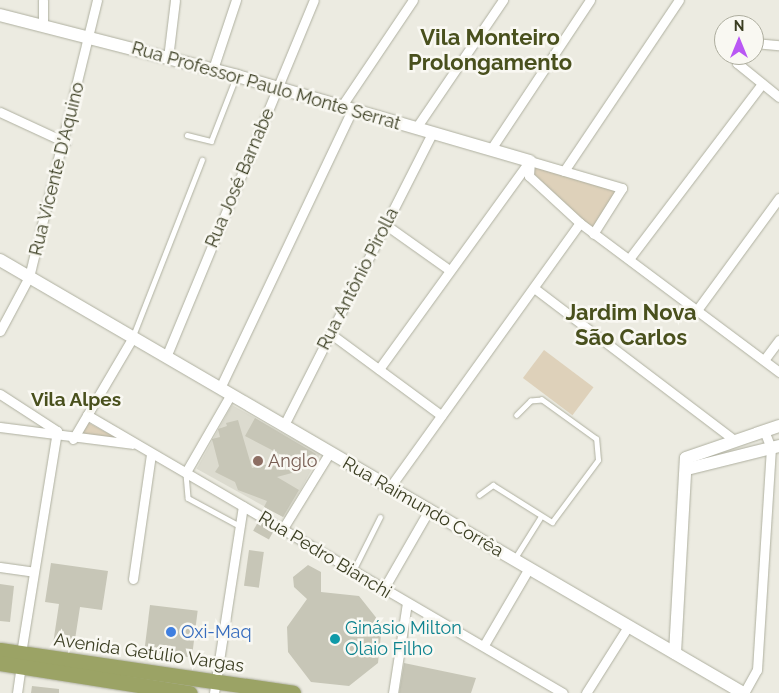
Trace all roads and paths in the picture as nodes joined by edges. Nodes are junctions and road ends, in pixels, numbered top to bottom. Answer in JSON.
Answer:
{"nodes":[{"id":1,"x":43,"y":0,"type":"edge"},
{"id":2,"x":97,"y":0,"type":"edge"},
{"id":3,"x":175,"y":0,"type":"edge"},
{"id":4,"x":236,"y":0,"type":"edge"},
{"id":5,"x":314,"y":0,"type":"edge"},
{"id":6,"x":413,"y":0,"type":"edge"},
{"id":7,"x":503,"y":0,"type":"edge"},
{"id":8,"x":590,"y":0,"type":"edge"},
{"id":9,"x":679,"y":0,"type":"edge"},
{"id":10,"x":0,"y":15,"type":"edge"},
{"id":11,"x":42,"y":26,"type":"junction"},
{"id":12,"x":89,"y":38,"type":"junction"},
{"id":13,"x":764,"y":44,"type":"edge"},
{"id":14,"x":779,"y":45,"type":"edge"},
{"id":15,"x":168,"y":58,"type":"junction"},
{"id":16,"x":739,"y":65,"type":"edge"},
{"id":17,"x":213,"y":70,"type":"junction"},
{"id":18,"x":237,"y":76,"type":"junction"},
{"id":19,"x":762,"y":84,"type":"junction"},
{"id":20,"x":277,"y":89,"type":"junction"},
{"id":21,"x":779,"y":97,"type":"edge"},
{"id":22,"x":347,"y":108,"type":"junction"},
{"id":23,"x":0,"y":112,"type":"edge"},
{"id":24,"x":416,"y":128,"type":"junction"},
{"id":25,"x":432,"y":133,"type":"junction"},
{"id":26,"x":187,"y":134,"type":"dead end"},
{"id":27,"x":65,"y":142,"type":"junction"},
{"id":28,"x":491,"y":148,"type":"junction"},
{"id":29,"x":202,"y":160,"type":"dead end"},
{"id":30,"x":530,"y":161,"type":"junction"},
{"id":31,"x":564,"y":171,"type":"junction"},
{"id":32,"x":779,"y":198,"type":"edge"},
{"id":33,"x":580,"y":223,"type":"junction"},
{"id":34,"x":386,"y":225,"type":"junction"},
{"id":35,"x":593,"y":234,"type":"junction"},
{"id":36,"x":0,"y":260,"type":"edge"},
{"id":37,"x":629,"y":260,"type":"junction"},
{"id":38,"x":448,"y":269,"type":"junction"},
{"id":39,"x":29,"y":277,"type":"junction"},
{"id":40,"x":534,"y":288,"type":"junction"},
{"id":41,"x":697,"y":310,"type":"junction"},
{"id":42,"x":0,"y":331,"type":"edge"},
{"id":43,"x":331,"y":334,"type":"junction"},
{"id":44,"x":133,"y":337,"type":"junction"},
{"id":45,"x":779,"y":340,"type":"edge"},
{"id":46,"x":166,"y":356,"type":"junction"},
{"id":47,"x":764,"y":360,"type":"junction"},
{"id":48,"x":379,"y":369,"type":"junction"},
{"id":49,"x":779,"y":372,"type":"edge"},
{"id":50,"x":225,"y":391,"type":"junction"},
{"id":51,"x":0,"y":394,"type":"edge"},
{"id":52,"x":441,"y":414,"type":"junction"},
{"id":53,"x":87,"y":415,"type":"junction"},
{"id":54,"x":517,"y":415,"type":"dead end"},
{"id":55,"x":284,"y":424,"type":"junction"},
{"id":56,"x":779,"y":426,"type":"edge"},
{"id":57,"x":0,"y":427,"type":"edge"},
{"id":58,"x":57,"y":431,"type":"junction"},
{"id":59,"x":764,"y":431,"type":"junction"},
{"id":60,"x":73,"y":439,"type":"junction"},
{"id":61,"x":734,"y":440,"type":"junction"},
{"id":62,"x":135,"y":445,"type":"junction"},
{"id":63,"x":775,"y":447,"type":"edge"},
{"id":64,"x":330,"y":452,"type":"junction"},
{"id":65,"x":151,"y":454,"type":"junction"},
{"id":66,"x":687,"y":469,"type":"junction"},
{"id":67,"x":186,"y":472,"type":"junction"},
{"id":68,"x":390,"y":487,"type":"junction"},
{"id":69,"x":479,"y":494,"type":"dead end"},
{"id":70,"x":243,"y":506,"type":"junction"},
{"id":71,"x":429,"y":510,"type":"junction"},
{"id":72,"x":380,"y":517,"type":"dead end"},
{"id":73,"x":540,"y":518,"type":"junction"},
{"id":74,"x":240,"y":526,"type":"junction"},
{"id":75,"x":282,"y":530,"type":"junction"},
{"id":76,"x":514,"y":559,"type":"junction"},
{"id":77,"x":0,"y":566,"type":"edge"},
{"id":78,"x":529,"y":568,"type":"junction"},
{"id":79,"x":34,"y":572,"type":"junction"},
{"id":80,"x":352,"y":572,"type":"junction"},
{"id":81,"x":133,"y":579,"type":"dead end"},
{"id":82,"x":383,"y":590,"type":"junction"},
{"id":83,"x":407,"y":603,"type":"junction"},
{"id":84,"x":629,"y":625,"type":"junction"},
{"id":85,"x":484,"y":645,"type":"junction"},
{"id":86,"x":0,"y":650,"type":"edge"},
{"id":87,"x":675,"y":653,"type":"junction"},
{"id":88,"x":21,"y":660,"type":"junction"},
{"id":89,"x":0,"y":663,"type":"edge"},
{"id":90,"x":214,"y":687,"type":"edge"},
{"id":91,"x":17,"y":693,"type":"edge"},
{"id":92,"x":190,"y":693,"type":"edge"},
{"id":93,"x":293,"y":693,"type":"edge"},
{"id":94,"x":393,"y":693,"type":"edge"},
{"id":95,"x":563,"y":693,"type":"edge"},
{"id":96,"x":586,"y":693,"type":"edge"},
{"id":97,"x":743,"y":693,"type":"edge"}],
"edges":[{"from":1,"to":11,"type":"street"},
{"from":2,"to":12,"type":"street","name":"Rua Vicente D'Aquino"},
{"from":3,"to":15,"type":"street"},
{"from":4,"to":17,"type":"street"},
{"from":5,"to":20,"type":"street","name":"Rua José Barnabe"},
{"from":6,"to":22,"type":"street"},
{"from":7,"to":24,"type":"street"},
{"from":8,"to":28,"type":"street"},
{"from":9,"to":31,"type":"street"},
{"from":10,"to":11,"type":"street","name":"Rua Professor Paulo Monte Serrat"},
{"from":11,"to":12,"type":"street","name":"Rua Professor Paulo Monte Serrat"},
{"from":12,"to":15,"type":"street","name":"Rua Professor Paulo Monte Serrat"},
{"from":12,"to":27,"type":"street","name":"Rua Vicente D'Aquino"},
{"from":13,"to":14,"type":"street"},
{"from":15,"to":17,"type":"street","name":"Rua Professor Paulo Monte Serrat"},
{"from":16,"to":19,"type":"street"},
{"from":17,"to":18,"type":"street","name":"Rua Professor Paulo Monte Serrat"},
{"from":18,"to":20,"type":"street","name":"Rua Professor Paulo Monte Serrat"},
{"from":18,"to":26,"type":"lane"},
{"from":19,"to":21,"type":"street"},
{"from":19,"to":37,"type":"street"},
{"from":20,"to":22,"type":"street","name":"Rua Professor Paulo Monte Serrat"},
{"from":20,"to":46,"type":"street","name":"Rua José Barnabe"},
{"from":22,"to":24,"type":"street","name":"Rua Professor Paulo Monte Serrat"},
{"from":22,"to":50,"type":"street"},
{"from":23,"to":27,"type":"street"},
{"from":24,"to":25,"type":"street","name":"Rua Professor Paulo Monte Serrat"},
{"from":25,"to":28,"type":"street","name":"Rua Professor Paulo Monte Serrat"},
{"from":25,"to":34,"type":"street","name":"Rua Antônio Pirolla"},
{"from":27,"to":39,"type":"street","name":"Rua Vicente D'Aquino"},
{"from":28,"to":30,"type":"street","name":"Rua Professor Paulo Monte Serrat"},
{"from":29,"to":44,"type":"lane"},
{"from":30,"to":31,"type":"street"},
{"from":30,"to":33,"type":"street"},
{"from":30,"to":38,"type":"street"},
{"from":31,"to":35,"type":"street"},
{"from":32,"to":41,"type":"street"},
{"from":33,"to":35,"type":"street"},
{"from":33,"to":40,"type":"street"},
{"from":34,"to":38,"type":"street"},
{"from":34,"to":43,"type":"street","name":"Rua Antônio Pirolla"},
{"from":35,"to":37,"type":"street"},
{"from":36,"to":39,"type":"street","name":"Rua Raimundo Corrêa"},
{"from":37,"to":41,"type":"street"},
{"from":38,"to":48,"type":"street"},
{"from":39,"to":42,"type":"street","name":"Rua Vicente D'Aquino"},
{"from":39,"to":44,"type":"street","name":"Rua Raimundo Corrêa"},
{"from":40,"to":52,"type":"street"},
{"from":40,"to":61,"type":"street"},
{"from":41,"to":47,"type":"street"},
{"from":43,"to":48,"type":"street"},
{"from":43,"to":55,"type":"street","name":"Rua Antônio Pirolla"},
{"from":44,"to":46,"type":"street","name":"Rua Raimundo Corrêa"},
{"from":44,"to":53,"type":"street"},
{"from":45,"to":47,"type":"street"},
{"from":46,"to":50,"type":"street","name":"Rua Raimundo Corrêa"},
{"from":47,"to":49,"type":"street"},
{"from":48,"to":52,"type":"street"},
{"from":50,"to":55,"type":"street","name":"Rua Raimundo Corrêa"},
{"from":50,"to":67,"type":"street"},
{"from":51,"to":58,"type":"street"},
{"from":52,"to":68,"type":"street"},
{"from":53,"to":60,"type":"street"},
{"from":53,"to":62,"type":"street","name":"Rua Pedro Bianchi"},
{"from":54,"to":73,"type":"lane"},
{"from":55,"to":64,"type":"street","name":"Rua Raimundo Corrêa"},
{"from":56,"to":59,"type":"street"},
{"from":57,"to":58,"type":"street"},
{"from":58,"to":60,"type":"street"},
{"from":58,"to":79,"type":"street"},
{"from":59,"to":61,"type":"street"},
{"from":59,"to":63,"type":"street"},
{"from":60,"to":62,"type":"street"},
{"from":61,"to":66,"type":"street"},
{"from":62,"to":65,"type":"street","name":"Rua Pedro Bianchi"},
{"from":63,"to":66,"type":"street"},
{"from":63,"to":97,"type":"street"},
{"from":64,"to":68,"type":"street","name":"Rua Raimundo Corrêa"},
{"from":64,"to":75,"type":"street"},
{"from":65,"to":67,"type":"street","name":"Rua Pedro Bianchi"},
{"from":65,"to":81,"type":"street"},
{"from":66,"to":87,"type":"street"},
{"from":67,"to":70,"type":"street","name":"Rua Pedro Bianchi"},
{"from":67,"to":74,"type":"lane"},
{"from":68,"to":71,"type":"street","name":"Rua Raimundo Corrêa"},
{"from":69,"to":73,"type":"lane"},
{"from":70,"to":74,"type":"street"},
{"from":70,"to":75,"type":"street","name":"Rua Pedro Bianchi"},
{"from":71,"to":76,"type":"street","name":"Rua Raimundo Corrêa"},
{"from":71,"to":82,"type":"street"},
{"from":72,"to":80,"type":"lane"},
{"from":73,"to":76,"type":"lane"},
{"from":74,"to":90,"type":"street"},
{"from":75,"to":80,"type":"street","name":"Rua Pedro Bianchi"},
{"from":76,"to":78,"type":"street","name":"Rua Raimundo Corrêa"},
{"from":77,"to":79,"type":"street"},
{"from":78,"to":84,"type":"street","name":"Rua Raimundo Corrêa"},
{"from":78,"to":85,"type":"street"},
{"from":79,"to":88,"type":"street"},
{"from":80,"to":82,"type":"street","name":"Rua Pedro Bianchi"},
{"from":82,"to":83,"type":"street","name":"Rua Pedro Bianchi"},
{"from":83,"to":85,"type":"street","name":"Rua Pedro Bianchi"},
{"from":83,"to":94,"type":"street"},
{"from":84,"to":87,"type":"street","name":"Rua Raimundo Corrêa"},
{"from":84,"to":96,"type":"street"},
{"from":85,"to":95,"type":"street","name":"Rua Pedro Bianchi"},
{"from":86,"to":88,"type":"main road","name":"Avenida Getúlio Vargas"},
{"from":87,"to":97,"type":"street","name":"Rua Raimundo Corrêa"},
{"from":88,"to":89,"type":"main road","name":"Avenida Getúlio Vargas"},
{"from":88,"to":90,"type":"main road","name":"Avenida Getúlio Vargas"},
{"from":88,"to":91,"type":"street"},
{"from":88,"to":92,"type":"main road","name":"Avenida Getúlio Vargas"},
{"from":90,"to":93,"type":"main road","name":"Avenida Getúlio Vargas"}]}
